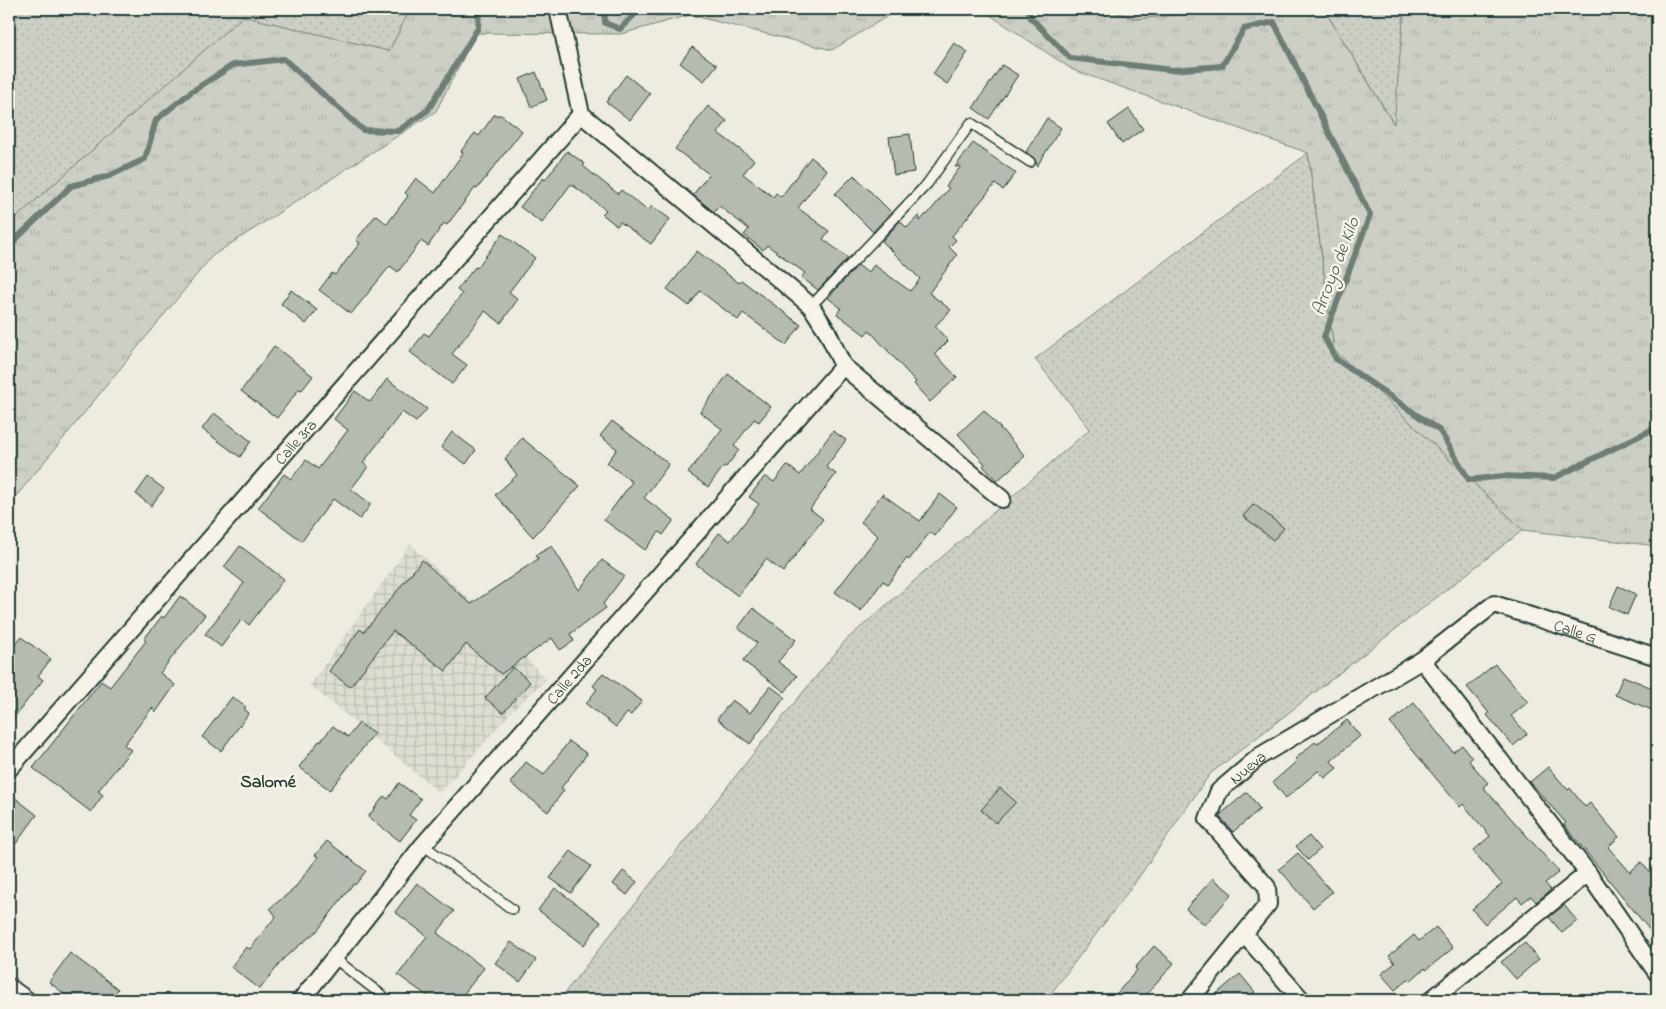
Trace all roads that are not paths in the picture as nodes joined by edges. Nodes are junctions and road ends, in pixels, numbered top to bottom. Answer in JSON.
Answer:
{"nodes":[{"id":1,"x":558,"y":9,"type":"edge"},
{"id":2,"x":581,"y":114,"type":"junction"},
{"id":3,"x":1030,"y":162,"type":"dead end"},
{"id":4,"x":811,"y":306,"type":"junction"},
{"id":5,"x":843,"y":366,"type":"junction"},
{"id":6,"x":1002,"y":499,"type":"dead end"},
{"id":7,"x":1494,"y":604,"type":"joint"},
{"id":8,"x":1657,"y":657,"type":"edge"},
{"id":9,"x":1422,"y":660,"type":"junction"},
{"id":10,"x":9,"y":769,"type":"edge"},
{"id":11,"x":423,"y":845,"type":"junction"},
{"id":12,"x":1588,"y":874,"type":"junction"},
{"id":13,"x":512,"y":909,"type":"dead end"},
{"id":14,"x":1244,"y":934,"type":"junction"},
{"id":15,"x":334,"y":958,"type":"junction"},
{"id":16,"x":1657,"y":973,"type":"edge"},
{"id":17,"x":9,"y":986,"type":"edge"},
{"id":18,"x":27,"y":1000,"type":"edge"},
{"id":19,"x":300,"y":1000,"type":"edge"},
{"id":20,"x":388,"y":1000,"type":"edge"},
{"id":21,"x":1190,"y":1000,"type":"edge"},
{"id":22,"x":1302,"y":1000,"type":"edge"},
{"id":23,"x":1431,"y":1000,"type":"edge"}],
"edges":[{"from":1,"to":2,"type":"street"},
{"from":2,"to":4,"type":"street"},
{"from":2,"to":10,"type":"street","name":"Calle 3ra"},
{"from":3,"to":4,"type":"lane"},
{"from":4,"to":5,"type":"street"},
{"from":5,"to":6,"type":"street"},
{"from":5,"to":11,"type":"street","name":"Calle 2da"},
{"from":7,"to":8,"type":"street","name":"Calle G"},
{"from":7,"to":9,"type":"street","name":"Nueva"},
{"from":9,"to":12,"type":"street"},
{"from":9,"to":14,"type":"street","name":"Nueva"},
{"from":11,"to":13,"type":"lane"},
{"from":11,"to":15,"type":"street","name":"Calle 2da"},
{"from":12,"to":16,"type":"street"},
{"from":12,"to":23,"type":"street"},
{"from":14,"to":21,"type":"street","name":"Nueva"},
{"from":14,"to":22,"type":"street"},
{"from":15,"to":19,"type":"street","name":"Calle 2da"},
{"from":15,"to":20,"type":"lane"},
{"from":17,"to":18,"type":"street"}]}
